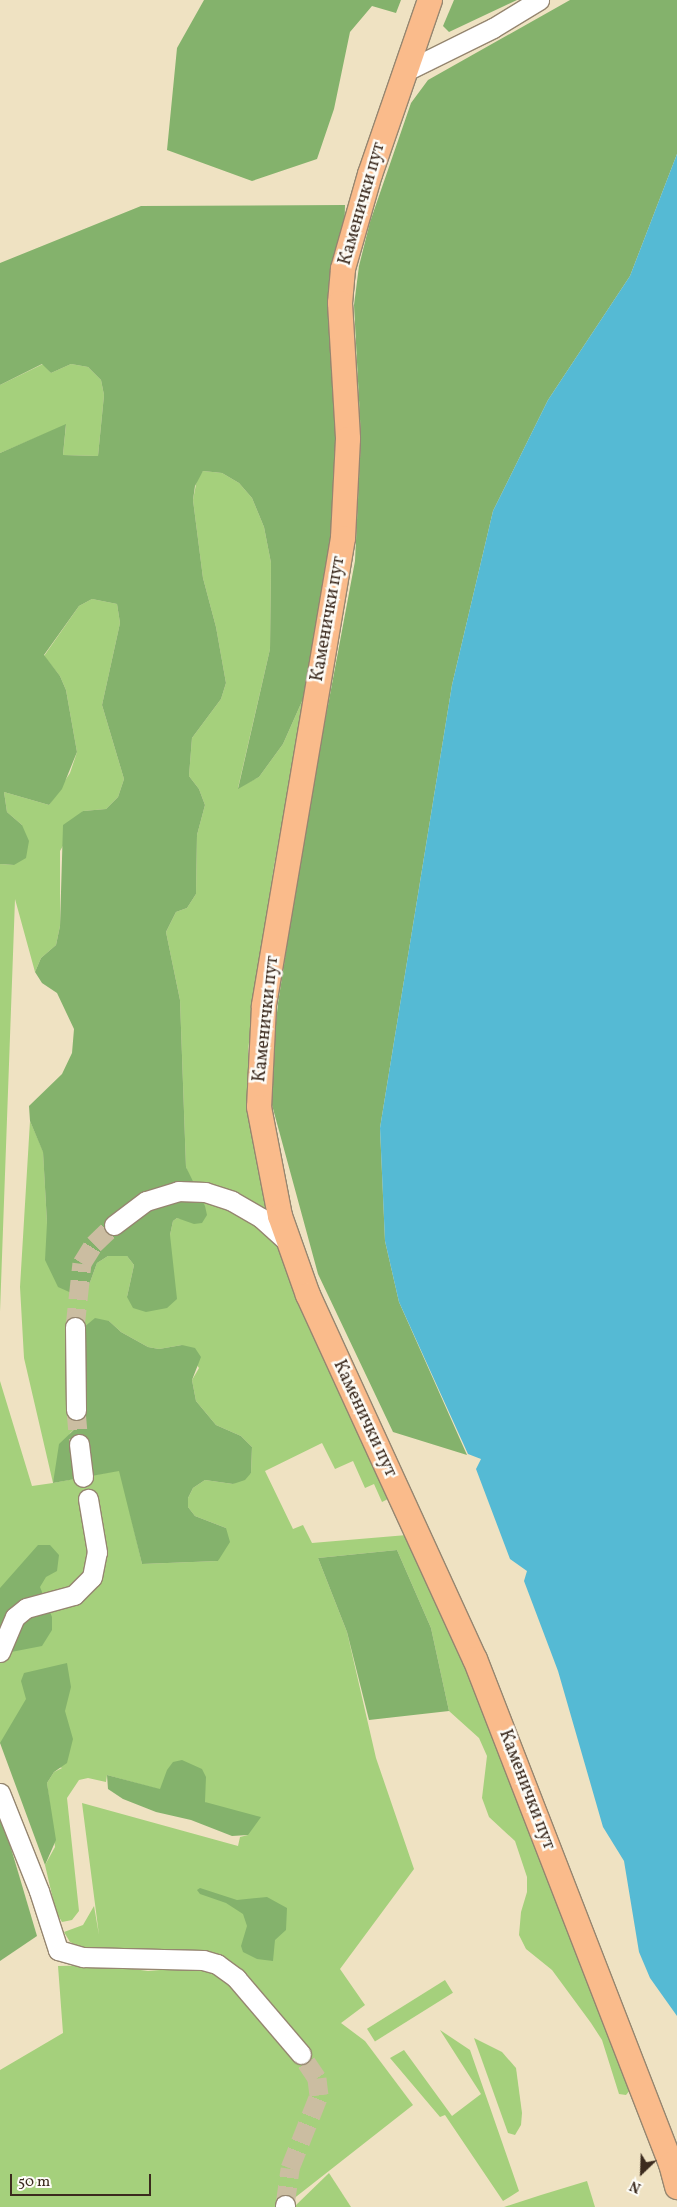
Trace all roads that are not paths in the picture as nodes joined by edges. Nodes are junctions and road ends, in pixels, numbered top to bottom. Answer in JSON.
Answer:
{"nodes":[{"id":1,"x":430,"y":0,"type":"edge"},
{"id":2,"x":539,"y":0,"type":"edge"},
{"id":3,"x":404,"y":72,"type":"junction"},
{"id":4,"x":114,"y":1225,"type":"tunnel mouth"},
{"id":5,"x":289,"y":1243,"type":"junction"},
{"id":6,"x":75,"y":1328,"type":"tunnel mouth"},
{"id":7,"x":76,"y":1410,"type":"tunnel mouth"},
{"id":8,"x":79,"y":1444,"type":"tunnel mouth"},
{"id":9,"x":84,"y":1477,"type":"dead end"},
{"id":10,"x":88,"y":1499,"type":"dead end"},
{"id":11,"x":0,"y":1652,"type":"edge"},
{"id":12,"x":0,"y":1793,"type":"edge"},
{"id":13,"x":301,"y":2054,"type":"tunnel mouth"},
{"id":14,"x":677,"y":2187,"type":"edge"}],
"edges":[{"from":1,"to":3,"type":"main road","name":"Каменички пут"},
{"from":2,"to":3,"type":"street"},
{"from":3,"to":5,"type":"main road","name":"Каменички пут"},
{"from":4,"to":5,"type":"street"},
{"from":5,"to":14,"type":"main road","name":"Каменички пут"},
{"from":6,"to":7,"type":"street"},
{"from":8,"to":9,"type":"street"},
{"from":10,"to":11,"type":"street"},
{"from":12,"to":13,"type":"street"}]}
